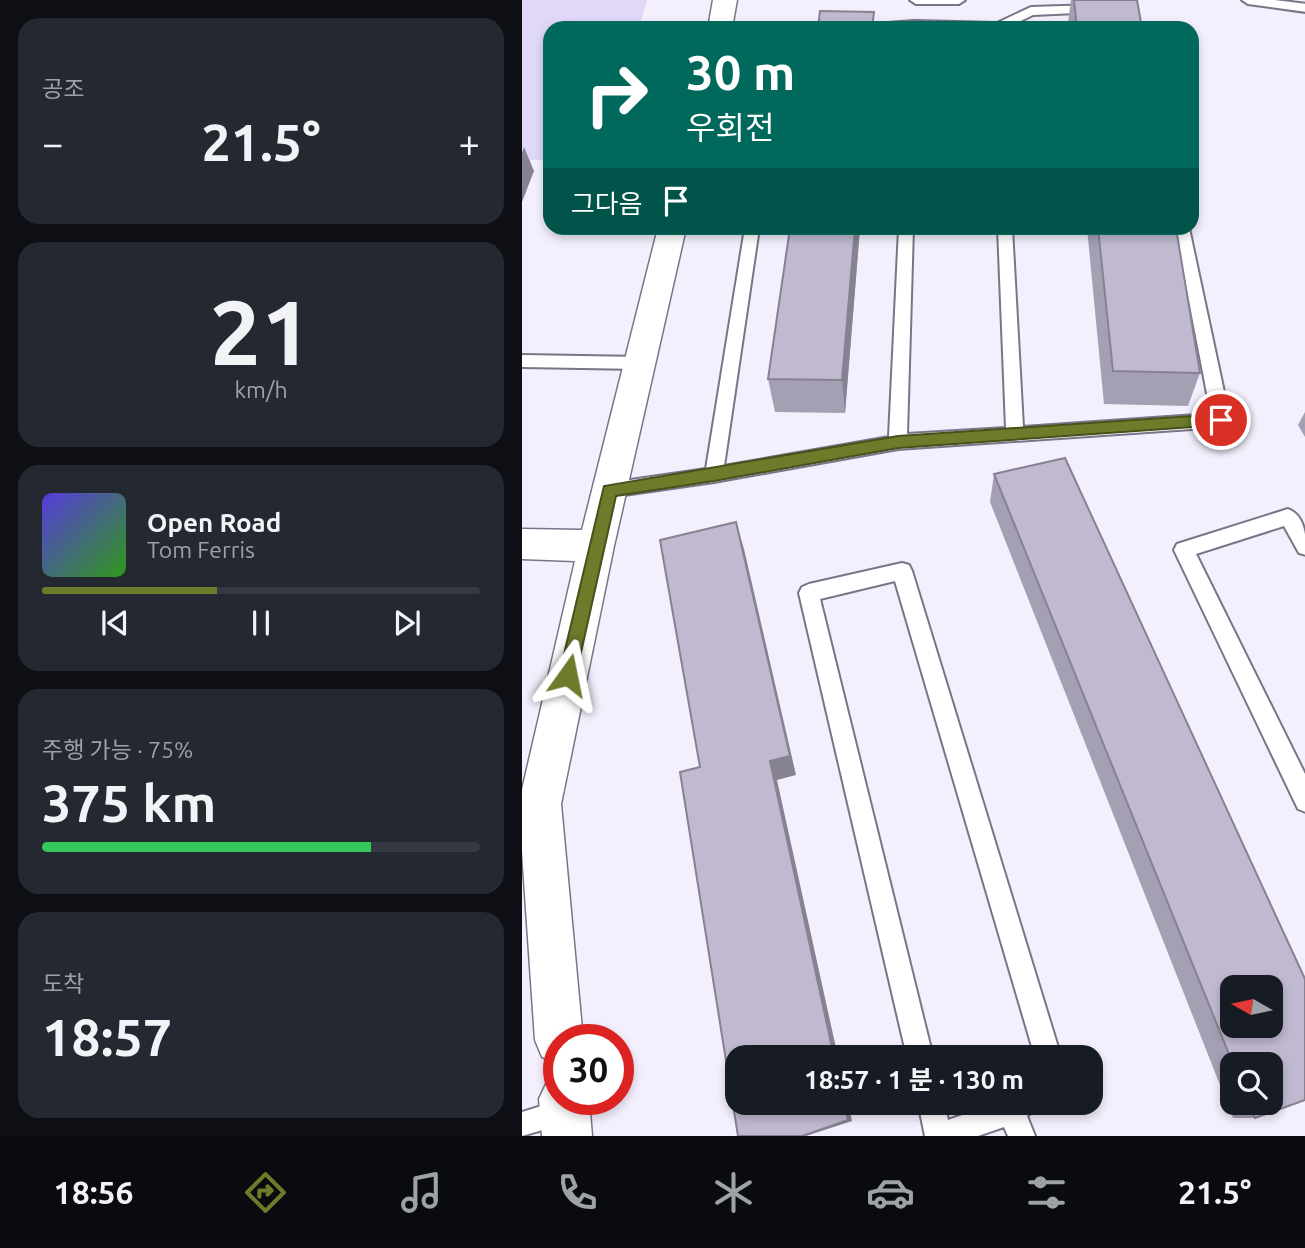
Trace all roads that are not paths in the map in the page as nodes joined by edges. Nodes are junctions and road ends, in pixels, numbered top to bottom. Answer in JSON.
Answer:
{"nodes":[{"id":1,"x":725,"y":0,"type":"edge"},
{"id":2,"x":916,"y":0,"type":"edge"},
{"id":3,"x":959,"y":0,"type":"edge"},
{"id":4,"x":1248,"y":0,"type":"edge"},
{"id":5,"x":1292,"y":0,"type":"edge"},
{"id":6,"x":1305,"y":7,"type":"edge"},
{"id":7,"x":1111,"y":8,"type":"edge"},
{"id":8,"x":721,"y":21,"type":"edge"},
{"id":9,"x":1009,"y":21,"type":"edge"},
{"id":10,"x":670,"y":235,"type":"edge"},
{"id":11,"x":751,"y":235,"type":"edge"},
{"id":12,"x":906,"y":235,"type":"edge"},
{"id":13,"x":1006,"y":235,"type":"edge"},
{"id":14,"x":1183,"y":235,"type":"edge"},
{"id":15,"x":522,"y":361,"type":"edge"},
{"id":16,"x":641,"y":363,"type":"junction"},
{"id":17,"x":1015,"y":434,"type":"junction"},
{"id":18,"x":898,"y":442,"type":"junction"},
{"id":19,"x":714,"y":475,"type":"junction"},
{"id":20,"x":610,"y":490,"type":"junction"},
{"id":21,"x":522,"y":544,"type":"edge"},
{"id":22,"x":596,"y":546,"type":"junction"},
{"id":23,"x":1305,"y":547,"type":"edge"},
{"id":24,"x":1305,"y":801,"type":"edge"},
{"id":25,"x":531,"y":807,"type":"edge"},
{"id":26,"x":557,"y":1024,"type":"edge"},
{"id":27,"x":917,"y":1045,"type":"edge"},
{"id":28,"x":1044,"y":1045,"type":"edge"},
{"id":29,"x":934,"y":1115,"type":"edge"},
{"id":30,"x":996,"y":1115,"type":"edge"},
{"id":31,"x":1019,"y":1115,"type":"edge"},
{"id":32,"x":1022,"y":1136,"type":"edge"}],
"edges":[{"from":1,"to":8,"type":"street"},
{"from":2,"to":3,"type":"lane"},
{"from":4,"to":6,"type":"lane"},
{"from":5,"to":6,"type":"lane"},
{"from":7,"to":9,"type":"lane"},
{"from":10,"to":16,"type":"street"},
{"from":11,"to":19,"type":"lane"},
{"from":12,"to":18,"type":"lane"},
{"from":13,"to":17,"type":"lane"},
{"from":14,"to":17,"type":"lane"},
{"from":15,"to":16,"type":"lane"},
{"from":16,"to":20,"type":"street"},
{"from":17,"to":18,"type":"lane"},
{"from":18,"to":19,"type":"lane"},
{"from":19,"to":20,"type":"lane"},
{"from":20,"to":22,"type":"street"},
{"from":21,"to":22,"type":"street"},
{"from":22,"to":25,"type":"street"},
{"from":23,"to":24,"type":"lane"},
{"from":25,"to":26,"type":"street"},
{"from":27,"to":28,"type":"lane"},
{"from":29,"to":30,"type":"lane"},
{"from":31,"to":32,"type":"lane"}]}
